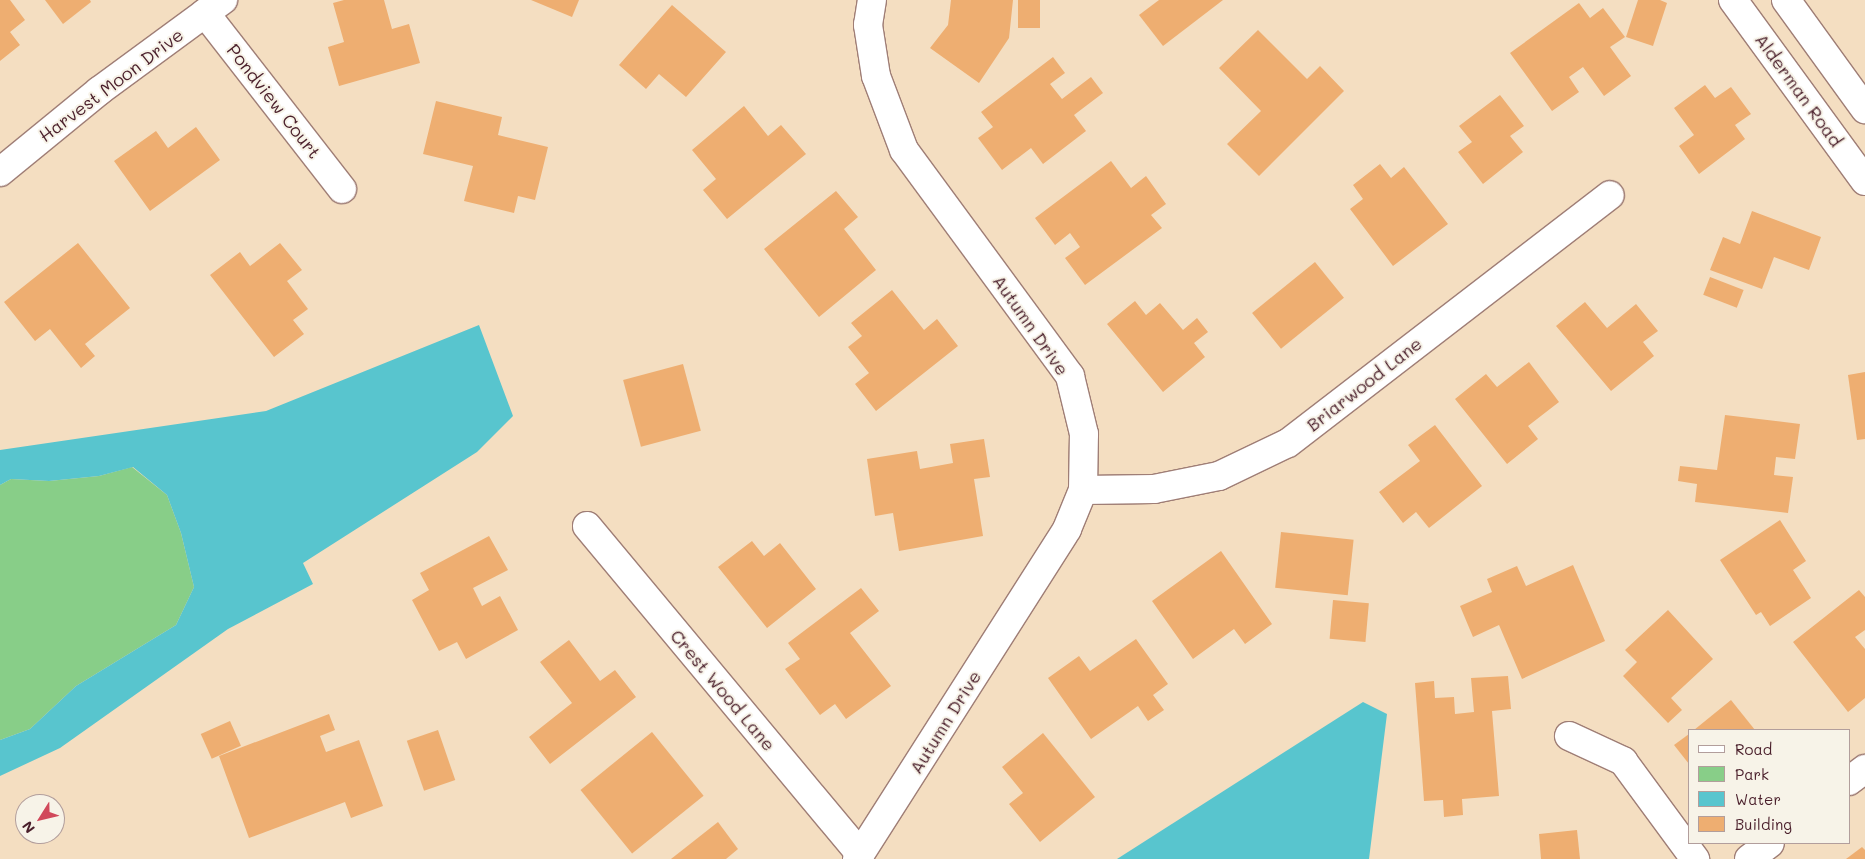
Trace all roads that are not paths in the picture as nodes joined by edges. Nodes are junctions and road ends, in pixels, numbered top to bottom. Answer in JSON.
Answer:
{"nodes":[{"id":1,"x":872,"y":0,"type":"edge"},
{"id":2,"x":1733,"y":0,"type":"edge"},
{"id":3,"x":1786,"y":0,"type":"edge"},
{"id":4,"x":214,"y":7,"type":"edge"},
{"id":5,"x":1865,"y":109,"type":"edge"},
{"id":6,"x":0,"y":172,"type":"edge"},
{"id":7,"x":1865,"y":181,"type":"edge"},
{"id":8,"x":342,"y":189,"type":"dead end"},
{"id":9,"x":1610,"y":195,"type":"dead end"},
{"id":10,"x":1083,"y":490,"type":"junction"},
{"id":11,"x":587,"y":526,"type":"dead end"},
{"id":12,"x":1569,"y":736,"type":"dead end"},
{"id":13,"x":1865,"y":769,"type":"edge"},
{"id":14,"x":1850,"y":780,"type":"edge"},
{"id":15,"x":1769,"y":844,"type":"edge"},
{"id":16,"x":859,"y":857,"type":"edge"},
{"id":17,"x":1695,"y":859,"type":"edge"},
{"id":18,"x":1749,"y":859,"type":"edge"}],
"edges":[{"from":1,"to":10,"type":"street","name":"Autumn Drive"},
{"from":2,"to":7,"type":"street","name":"Alderman Road"},
{"from":3,"to":5,"type":"street"},
{"from":4,"to":6,"type":"street","name":"Harvest Moon Drive"},
{"from":4,"to":8,"type":"street","name":"Pondview Court"},
{"from":9,"to":10,"type":"street","name":"Briarwood Lane"},
{"from":10,"to":16,"type":"street","name":"Autumn Drive"},
{"from":11,"to":16,"type":"street","name":"Crest Wood Lane"},
{"from":12,"to":17,"type":"street"},
{"from":13,"to":14,"type":"street"},
{"from":15,"to":18,"type":"street"}]}
